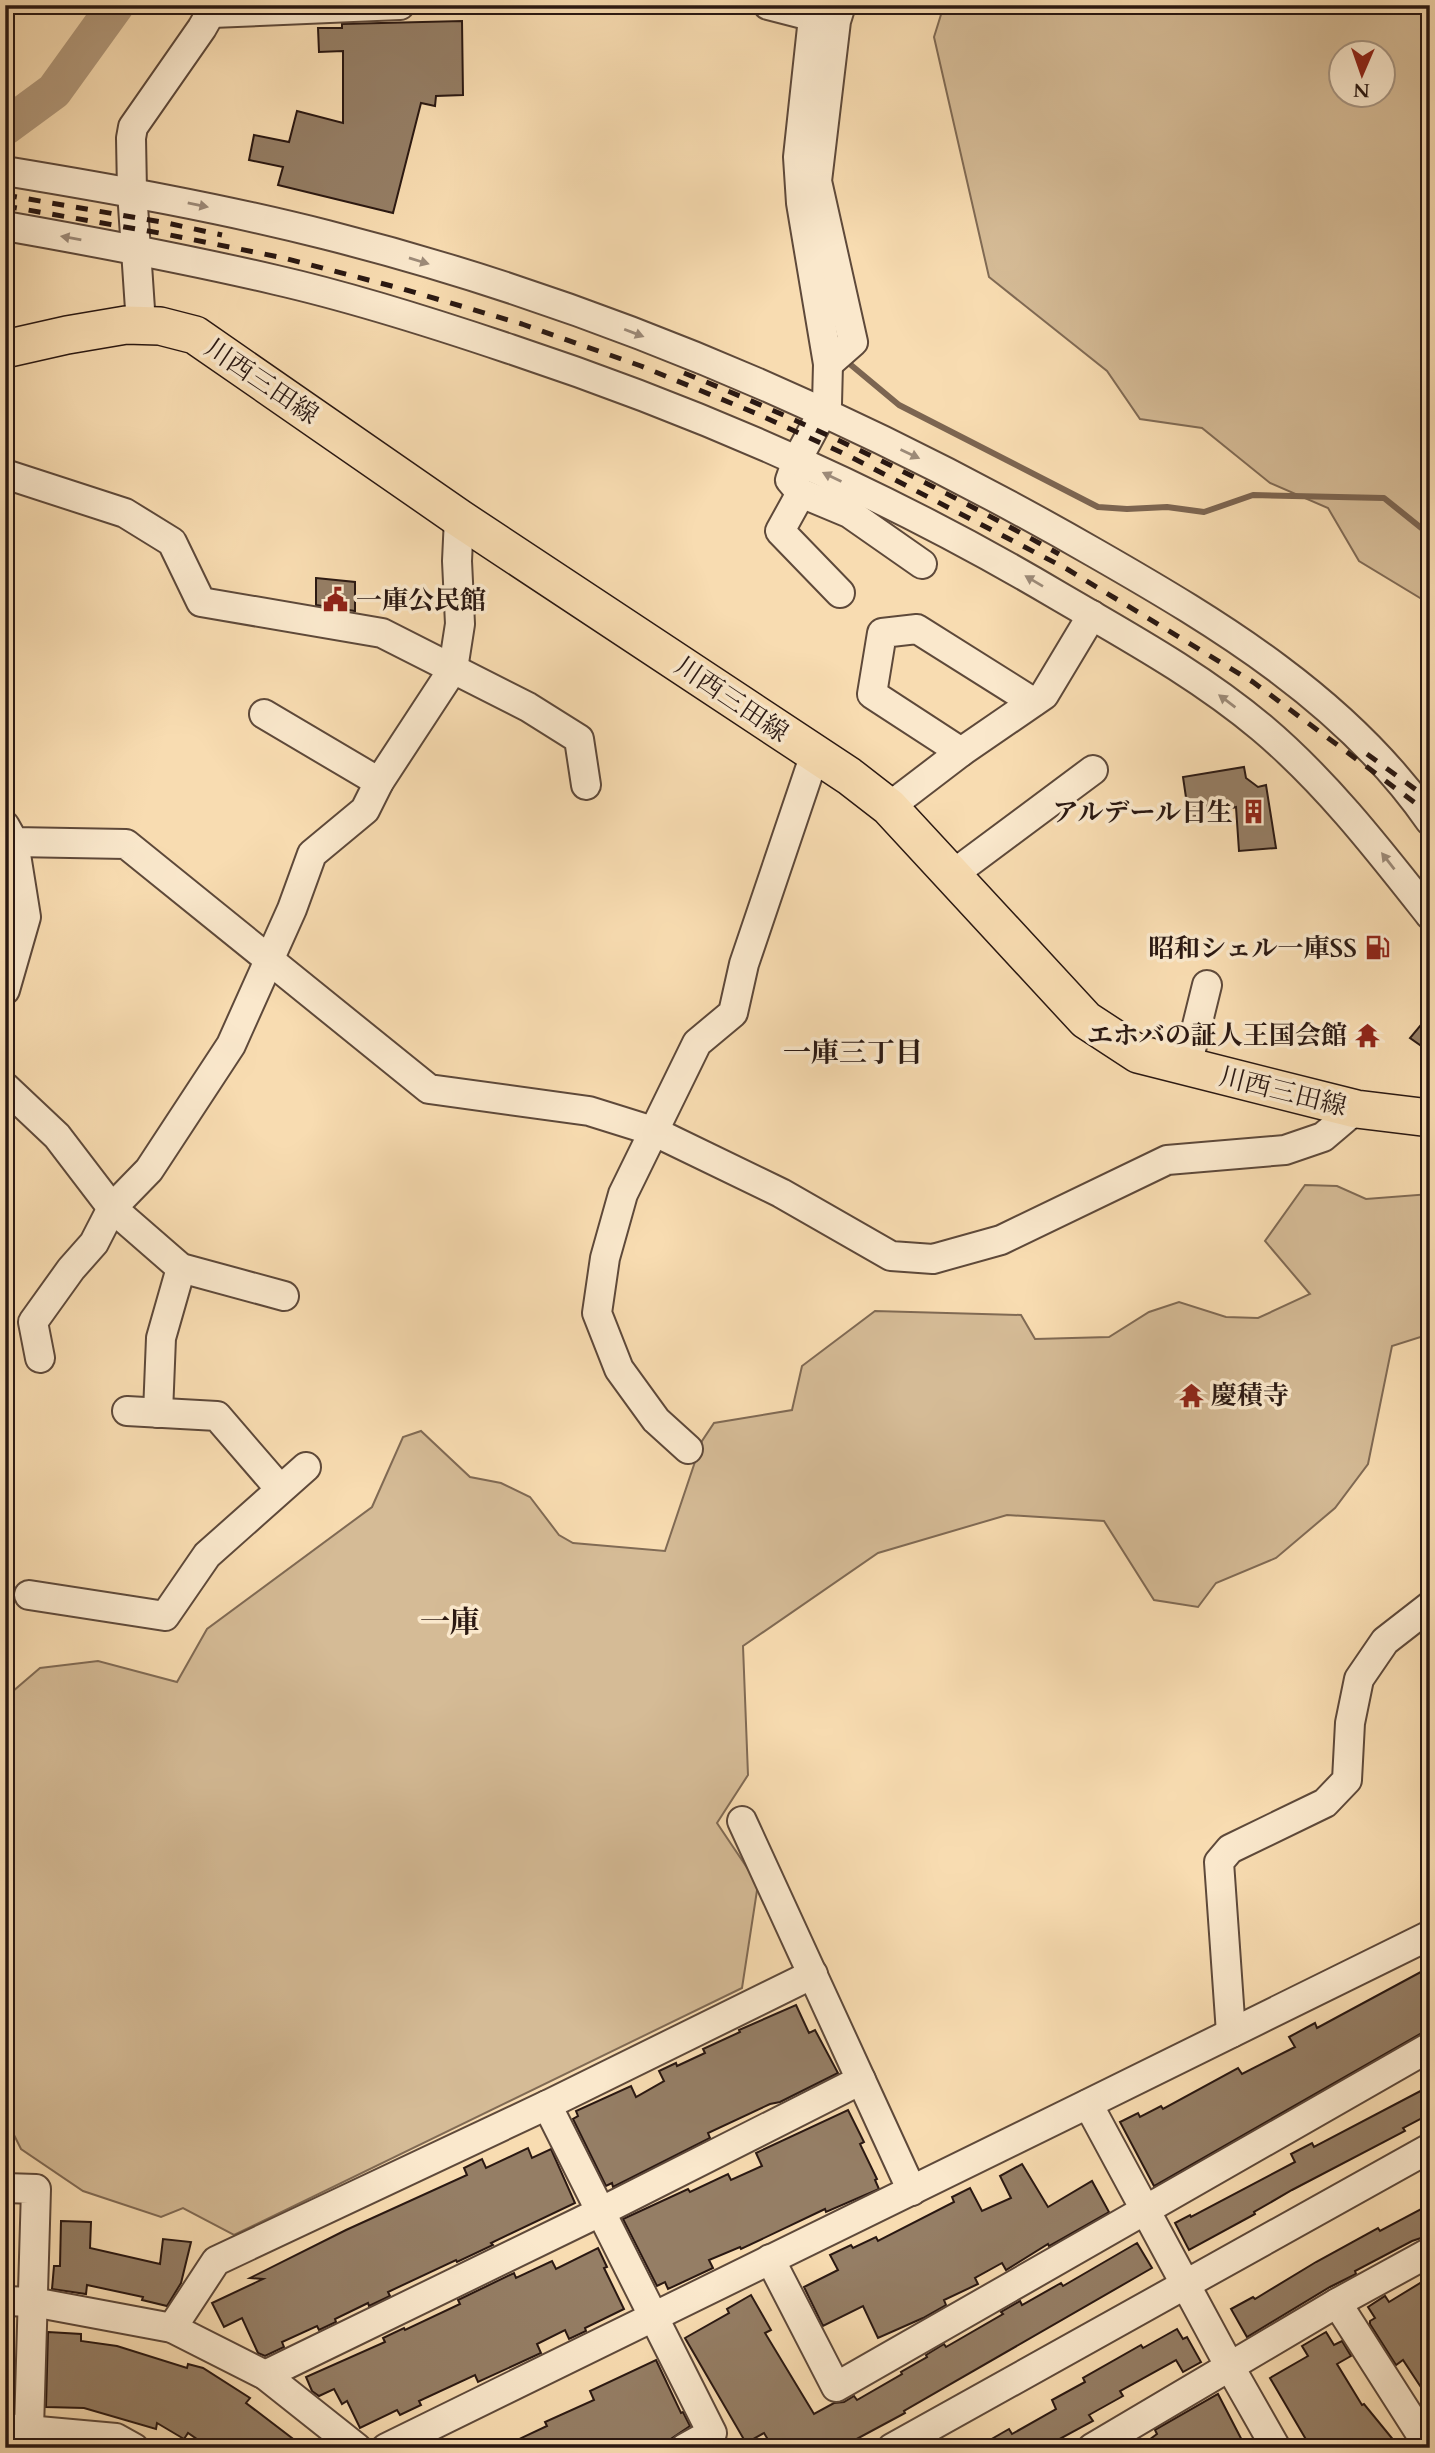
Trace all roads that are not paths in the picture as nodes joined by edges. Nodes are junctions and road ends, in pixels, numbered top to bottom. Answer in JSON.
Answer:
{"nodes":[{"id":1,"x":400,"y":5,"type":"edge"},
{"id":2,"x":768,"y":5,"type":"edge"},
{"id":3,"x":214,"y":9,"type":"edge"},
{"id":4,"x":826,"y":12,"type":"edge"},
{"id":5,"x":5,"y":171,"type":"edge"},
{"id":6,"x":132,"y":191,"type":"junction"},
{"id":7,"x":5,"y":226,"type":"edge"},
{"id":8,"x":136,"y":250,"type":"junction"},
{"id":9,"x":141,"y":324,"type":"junction"},
{"id":10,"x":5,"y":349,"type":"edge"},
{"id":11,"x":824,"y":412,"type":"junction"},
{"id":12,"x":797,"y":460,"type":"junction"},
{"id":13,"x":5,"y":474,"type":"edge"},
{"id":14,"x":801,"y":493,"type":"junction"},
{"id":15,"x":459,"y":518,"type":"junction"},
{"id":16,"x":922,"y":564,"type":"dead end"},
{"id":17,"x":840,"y":593,"type":"dead end"},
{"id":18,"x":1091,"y":615,"type":"junction"},
{"id":19,"x":453,"y":669,"type":"junction"},
{"id":20,"x":1033,"y":702,"type":"junction"},
{"id":21,"x":264,"y":714,"type":"dead end"},
{"id":22,"x":961,"y":752,"type":"junction"},
{"id":23,"x":815,"y":754,"type":"junction"},
{"id":24,"x":1093,"y":770,"type":"dead end"},
{"id":25,"x":379,"y":782,"type":"junction"},
{"id":26,"x":586,"y":785,"type":"dead end"},
{"id":27,"x":889,"y":807,"type":"junction"},
{"id":28,"x":1430,"y":821,"type":"edge"},
{"id":29,"x":10,"y":834,"type":"edge"},
{"id":30,"x":952,"y":875,"type":"junction"},
{"id":31,"x":1430,"y":915,"type":"edge"},
{"id":32,"x":270,"y":960,"type":"junction"},
{"id":33,"x":1207,"y":985,"type":"dead end"},
{"id":34,"x":5,"y":990,"type":"edge"},
{"id":35,"x":1186,"y":1066,"type":"junction"},
{"id":36,"x":5,"y":1087,"type":"edge"},
{"id":37,"x":1356,"y":1110,"type":"junction"},
{"id":38,"x":1430,"y":1118,"type":"edge"},
{"id":39,"x":653,"y":1131,"type":"junction"},
{"id":40,"x":112,"y":1208,"type":"junction"},
{"id":41,"x":181,"y":1268,"type":"junction"},
{"id":42,"x":284,"y":1296,"type":"dead end"},
{"id":43,"x":40,"y":1358,"type":"dead end"},
{"id":44,"x":127,"y":1411,"type":"dead end"},
{"id":45,"x":158,"y":1413,"type":"junction"},
{"id":46,"x":688,"y":1449,"type":"dead end"},
{"id":47,"x":306,"y":1467,"type":"dead end"},
{"id":48,"x":280,"y":1489,"type":"junction"},
{"id":49,"x":29,"y":1595,"type":"dead end"},
{"id":50,"x":1430,"y":1606,"type":"edge"},
{"id":51,"x":741,"y":1821,"type":"dead end"},
{"id":52,"x":1430,"y":1936,"type":"edge"},
{"id":53,"x":813,"y":1974,"type":"junction"},
{"id":54,"x":1231,"y":2033,"type":"junction"},
{"id":55,"x":1430,"y":2047,"type":"edge"},
{"id":56,"x":861,"y":2080,"type":"junction"},
{"id":57,"x":1088,"y":2104,"type":"junction"},
{"id":58,"x":547,"y":2105,"type":"junction"},
{"id":59,"x":1430,"y":2148,"type":"edge"},
{"id":60,"x":5,"y":2188,"type":"edge"},
{"id":61,"x":912,"y":2190,"type":"junction"},
{"id":62,"x":600,"y":2211,"type":"junction"},
{"id":63,"x":1146,"y":2211,"type":"junction"},
{"id":64,"x":1430,"y":2252,"type":"edge"},
{"id":65,"x":770,"y":2259,"type":"junction"},
{"id":66,"x":1186,"y":2283,"type":"junction"},
{"id":67,"x":19,"y":2302,"type":"edge"},
{"id":68,"x":1337,"y":2303,"type":"junction"},
{"id":69,"x":653,"y":2319,"type":"junction"},
{"id":70,"x":172,"y":2328,"type":"junction"},
{"id":71,"x":1230,"y":2367,"type":"junction"},
{"id":72,"x":265,"y":2375,"type":"junction"},
{"id":73,"x":17,"y":2429,"type":"edge"},
{"id":74,"x":1430,"y":2442,"type":"edge"},
{"id":75,"x":134,"y":2448,"type":"edge"},
{"id":76,"x":357,"y":2448,"type":"edge"},
{"id":77,"x":386,"y":2448,"type":"edge"},
{"id":78,"x":685,"y":2448,"type":"edge"},
{"id":79,"x":892,"y":2448,"type":"edge"},
{"id":80,"x":1092,"y":2448,"type":"edge"},
{"id":81,"x":1276,"y":2448,"type":"edge"}],
"edges":[{"from":1,"to":3,"type":"street"},
{"from":2,"to":4,"type":"street"},
{"from":3,"to":6,"type":"street"},
{"from":4,"to":11,"type":"street"},
{"from":5,"to":6,"type":"street"},
{"from":6,"to":8,"type":"street"},
{"from":6,"to":11,"type":"street","one_way":true},
{"from":8,"to":7,"type":"street","one_way":true},
{"from":8,"to":9,"type":"street"},
{"from":8,"to":12,"type":"street"},
{"from":9,"to":10,"type":"main road","name":"川西三田線"},
{"from":9,"to":15,"type":"main road","name":"川西三田線"},
{"from":11,"to":12,"type":"street"},
{"from":11,"to":28,"type":"street","one_way":true},
{"from":12,"to":14,"type":"street"},
{"from":18,"to":12,"type":"street","one_way":true},
{"from":13,"to":19,"type":"street"},
{"from":14,"to":16,"type":"street"},
{"from":14,"to":17,"type":"street"},
{"from":15,"to":19,"type":"street"},
{"from":15,"to":23,"type":"main road","name":"川西三田線"},
{"from":18,"to":20,"type":"street"},
{"from":31,"to":18,"type":"street","one_way":true},
{"from":19,"to":25,"type":"street"},
{"from":19,"to":26,"type":"street"},
{"from":20,"to":22,"type":"street"},
{"from":20,"to":22,"type":"street"},
{"from":21,"to":25,"type":"street"},
{"from":22,"to":27,"type":"street"},
{"from":23,"to":27,"type":"main road","name":"川西三田線"},
{"from":23,"to":39,"type":"street"},
{"from":24,"to":30,"type":"street"},
{"from":25,"to":32,"type":"street"},
{"from":27,"to":30,"type":"main road","name":"川西三田線"},
{"from":29,"to":32,"type":"street"},
{"from":29,"to":34,"type":"street"},
{"from":30,"to":35,"type":"main road","name":"川西三田線"},
{"from":32,"to":39,"type":"street"},
{"from":32,"to":40,"type":"street"},
{"from":33,"to":35,"type":"street"},
{"from":35,"to":37,"type":"main road","name":"川西三田線"},
{"from":36,"to":40,"type":"street"},
{"from":37,"to":38,"type":"main road","name":"川西三田線"},
{"from":37,"to":39,"type":"street"},
{"from":39,"to":46,"type":"street"},
{"from":40,"to":41,"type":"street"},
{"from":40,"to":43,"type":"street"},
{"from":41,"to":42,"type":"street"},
{"from":41,"to":45,"type":"street"},
{"from":44,"to":45,"type":"street"},
{"from":45,"to":48,"type":"street"},
{"from":47,"to":48,"type":"street"},
{"from":48,"to":49,"type":"street"},
{"from":50,"to":54,"type":"street"},
{"from":51,"to":53,"type":"street"},
{"from":52,"to":54,"type":"street"},
{"from":53,"to":56,"type":"street"},
{"from":53,"to":58,"type":"street"},
{"from":54,"to":57,"type":"street"},
{"from":55,"to":63,"type":"street"},
{"from":56,"to":61,"type":"street"},
{"from":56,"to":62,"type":"street"},
{"from":57,"to":61,"type":"street"},
{"from":57,"to":63,"type":"street"},
{"from":58,"to":62,"type":"street"},
{"from":58,"to":70,"type":"street"},
{"from":59,"to":66,"type":"street"},
{"from":60,"to":67,"type":"street"},
{"from":61,"to":65,"type":"street"},
{"from":62,"to":69,"type":"street"},
{"from":62,"to":72,"type":"street"},
{"from":63,"to":65,"type":"street"},
{"from":63,"to":66,"type":"street"},
{"from":64,"to":68,"type":"street"},
{"from":65,"to":69,"type":"street"},
{"from":66,"to":71,"type":"street"},
{"from":66,"to":79,"type":"street"},
{"from":67,"to":70,"type":"street"},
{"from":67,"to":73,"type":"street"},
{"from":68,"to":71,"type":"street"},
{"from":68,"to":74,"type":"street"},
{"from":69,"to":77,"type":"street"},
{"from":69,"to":78,"type":"street"},
{"from":70,"to":72,"type":"street"},
{"from":71,"to":80,"type":"street"},
{"from":71,"to":81,"type":"street"},
{"from":72,"to":76,"type":"street"},
{"from":73,"to":75,"type":"street"}]}
